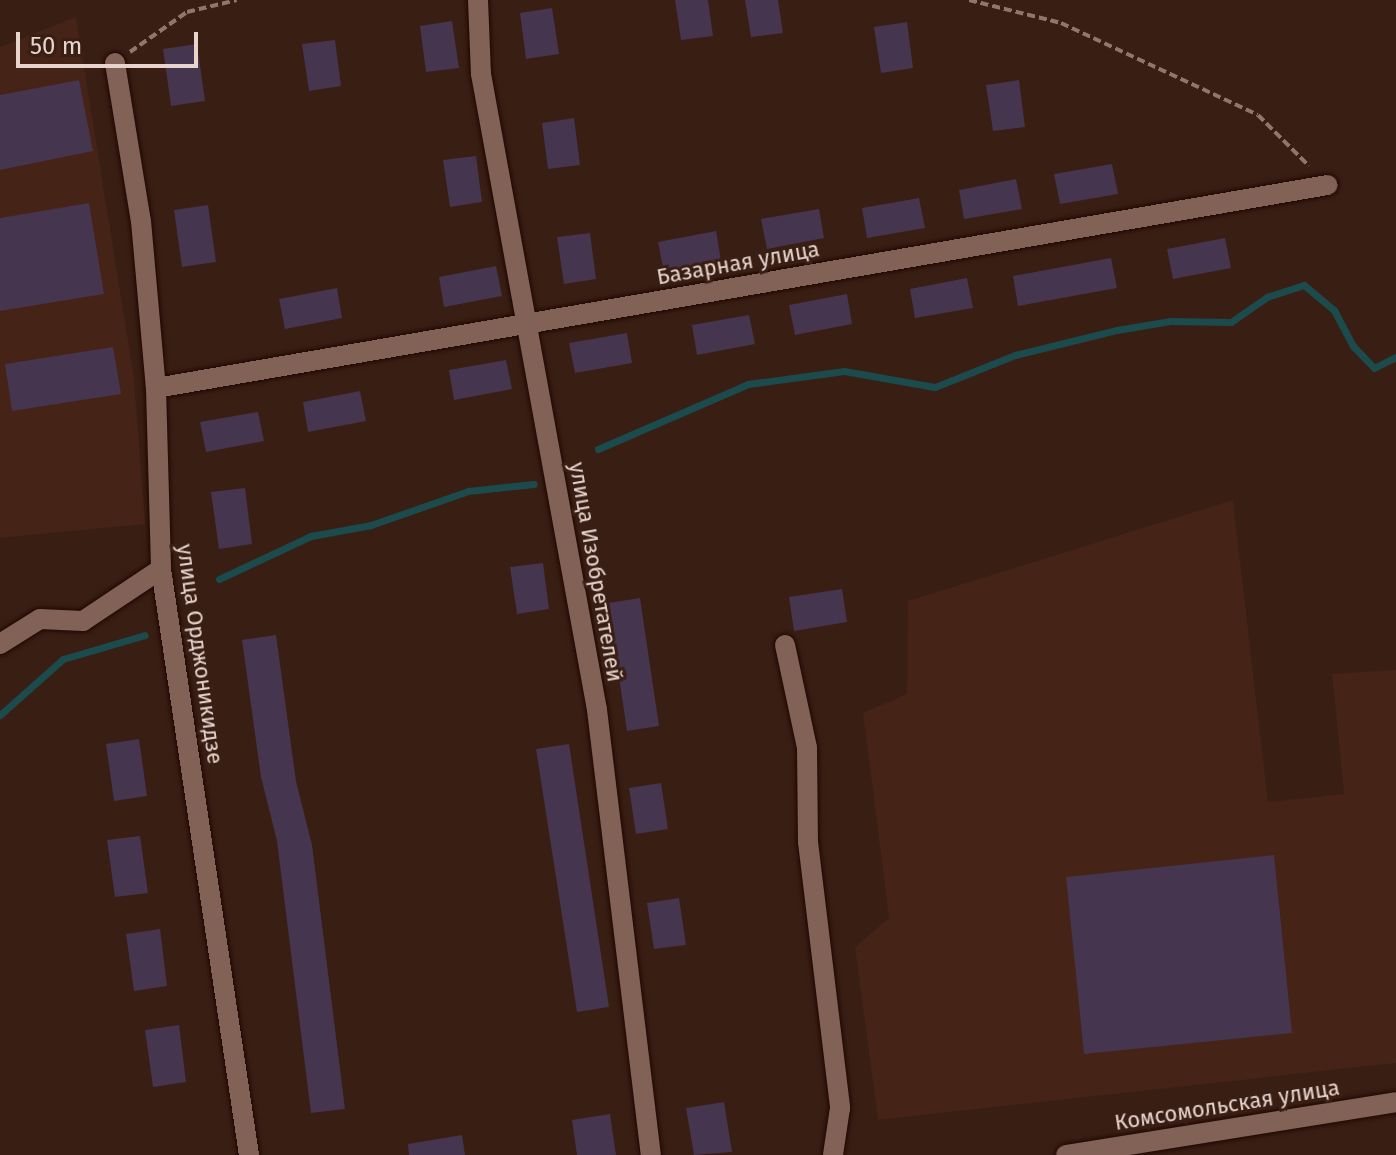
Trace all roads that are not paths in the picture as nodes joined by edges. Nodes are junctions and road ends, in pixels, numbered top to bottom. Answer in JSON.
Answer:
{"nodes":[{"id":1,"x":478,"y":0,"type":"edge"},
{"id":2,"x":115,"y":63,"type":"road end"},
{"id":3,"x":1328,"y":185,"type":"road end"},
{"id":4,"x":526,"y":324,"type":"junction"},
{"id":5,"x":156,"y":388,"type":"junction"},
{"id":6,"x":161,"y":569,"type":"junction"},
{"id":7,"x":0,"y":644,"type":"edge"},
{"id":8,"x":785,"y":645,"type":"dead end"},
{"id":9,"x":1396,"y":1102,"type":"edge"},
{"id":10,"x":249,"y":1155,"type":"edge"},
{"id":11,"x":651,"y":1155,"type":"edge"},
{"id":12,"x":833,"y":1155,"type":"edge"},
{"id":13,"x":1066,"y":1155,"type":"edge"}],
"edges":[{"from":1,"to":4,"type":"street","name":"улица Изобретателей"},
{"from":2,"to":5,"type":"street","name":"улица Орджоникидзе"},
{"from":3,"to":4,"type":"street","name":"Базарная улица"},
{"from":4,"to":5,"type":"street","name":"Базарная улица"},
{"from":4,"to":11,"type":"street","name":"улица Изобретателей"},
{"from":5,"to":6,"type":"street","name":"улица Орджоникидзе"},
{"from":6,"to":7,"type":"street"},
{"from":6,"to":10,"type":"street","name":"улица Орджоникидзе"},
{"from":8,"to":12,"type":"street"},
{"from":9,"to":13,"type":"street","name":"Комсомольская улица"}]}
